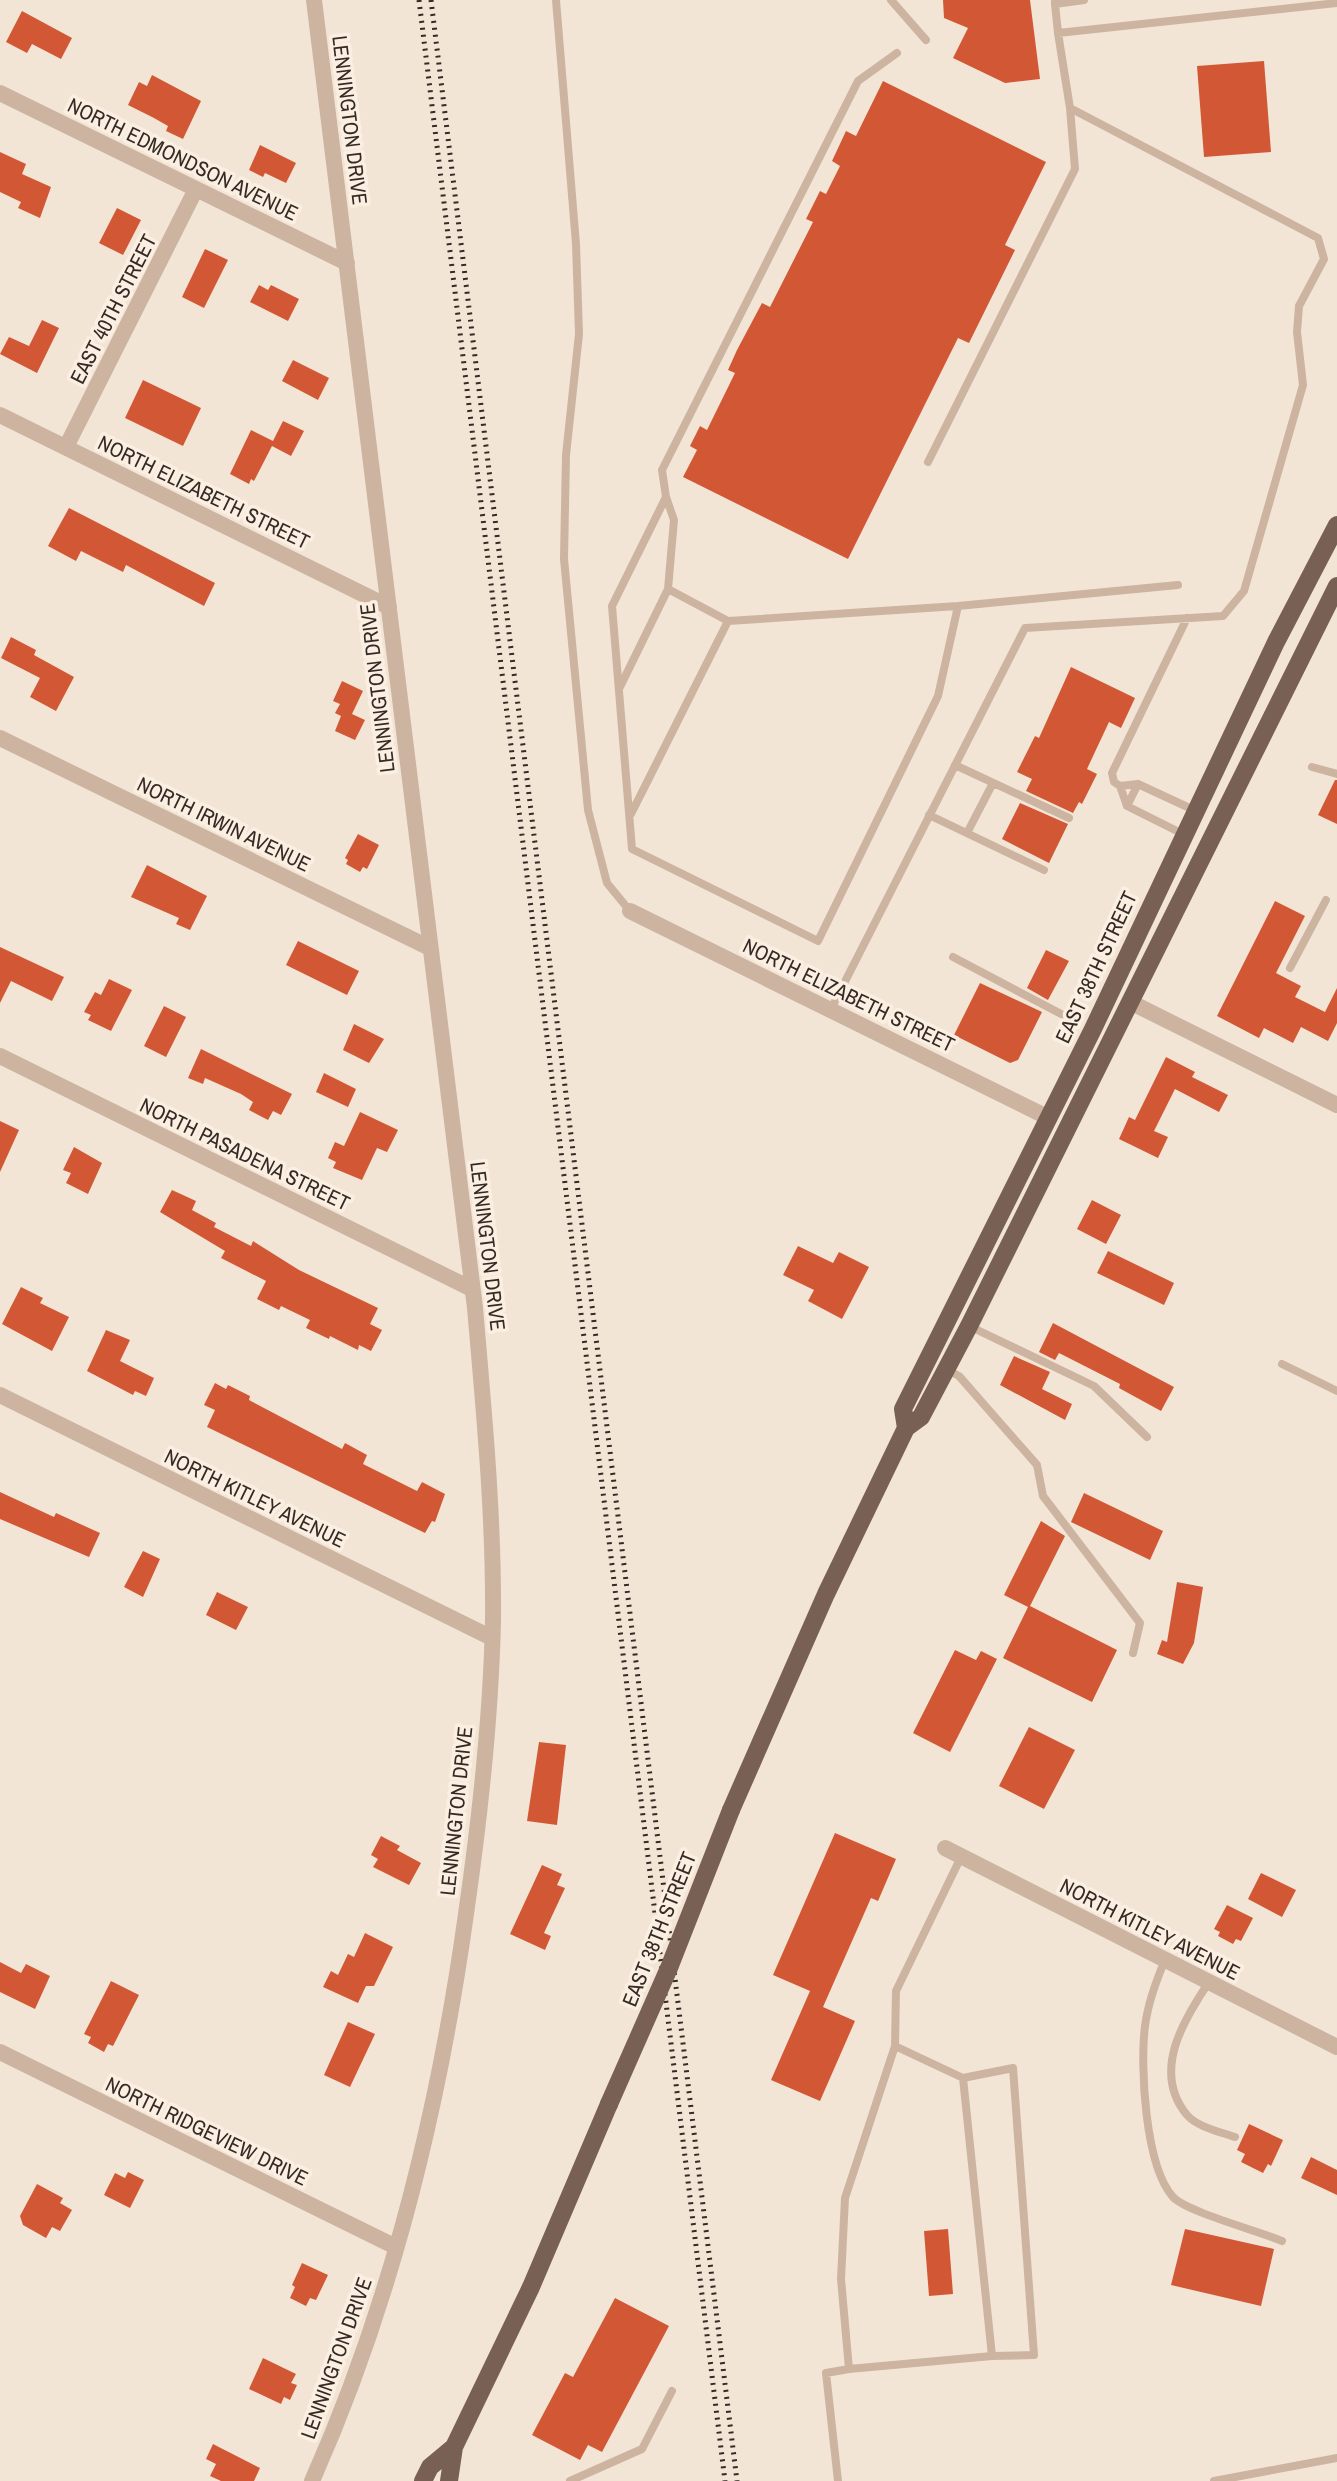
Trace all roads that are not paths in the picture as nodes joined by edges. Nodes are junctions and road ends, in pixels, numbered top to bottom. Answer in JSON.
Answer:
{"nodes":[{"id":1,"x":314,"y":0,"type":"edge"},
{"id":2,"x":556,"y":0,"type":"edge"},
{"id":3,"x":891,"y":0,"type":"edge"},
{"id":4,"x":1084,"y":0,"type":"edge"},
{"id":5,"x":1055,"y":2,"type":"edge"},
{"id":6,"x":1337,"y":4,"type":"edge"},
{"id":7,"x":1058,"y":33,"type":"junction"},
{"id":8,"x":926,"y":40,"type":"dead end"},
{"id":9,"x":897,"y":53,"type":"dead end"},
{"id":10,"x":0,"y":93,"type":"edge"},
{"id":11,"x":1070,"y":108,"type":"junction"},
{"id":12,"x":196,"y":189,"type":"junction"},
{"id":13,"x":346,"y":263,"type":"junction"},
{"id":14,"x":0,"y":415,"type":"edge"},
{"id":15,"x":66,"y":447,"type":"junction"},
{"id":16,"x":928,"y":463,"type":"dead end"},
{"id":17,"x":666,"y":497,"type":"junction"},
{"id":18,"x":1337,"y":525,"type":"edge"},
{"id":19,"x":1178,"y":585,"type":"dead end"},
{"id":20,"x":1337,"y":586,"type":"edge"},
{"id":21,"x":668,"y":589,"type":"junction"},
{"id":22,"x":958,"y":606,"type":"junction"},
{"id":23,"x":389,"y":607,"type":"junction"},
{"id":24,"x":1187,"y":618,"type":"junction"},
{"id":25,"x":728,"y":621,"type":"junction"},
{"id":26,"x":619,"y":689,"type":"junction"},
{"id":27,"x":0,"y":738,"type":"edge"},
{"id":28,"x":955,"y":765,"type":"junction"},
{"id":29,"x":1312,"y":767,"type":"dead end"},
{"id":30,"x":1337,"y":774,"type":"edge"},
{"id":31,"x":993,"y":783,"type":"junction"},
{"id":32,"x":1138,"y":783,"type":"junction"},
{"id":33,"x":1120,"y":786,"type":"junction"},
{"id":34,"x":1127,"y":806,"type":"junction"},
{"id":35,"x":1196,"y":811,"type":"junction"},
{"id":36,"x":929,"y":815,"type":"junction"},
{"id":37,"x":629,"y":817,"type":"junction"},
{"id":38,"x":1069,"y":818,"type":"dead end"},
{"id":39,"x":967,"y":833,"type":"junction"},
{"id":40,"x":1185,"y":835,"type":"junction"},
{"id":41,"x":1044,"y":870,"type":"dead end"},
{"id":42,"x":1326,"y":900,"type":"dead end"},
{"id":43,"x":631,"y":911,"type":"joint"},
{"id":44,"x":430,"y":947,"type":"junction"},
{"id":45,"x":953,"y":957,"type":"dead end"},
{"id":46,"x":1290,"y":968,"type":"dead end"},
{"id":47,"x":1130,"y":1002,"type":"junction"},
{"id":48,"x":831,"y":1009,"type":"junction"},
{"id":49,"x":1066,"y":1016,"type":"dead end"},
{"id":50,"x":0,"y":1056,"type":"edge"},
{"id":51,"x":1337,"y":1105,"type":"edge"},
{"id":52,"x":1049,"y":1118,"type":"junction"},
{"id":53,"x":472,"y":1289,"type":"junction"},
{"id":54,"x":969,"y":1326,"type":"junction"},
{"id":55,"x":1282,"y":1364,"type":"dead end"},
{"id":56,"x":946,"y":1369,"type":"junction"},
{"id":57,"x":1337,"y":1391,"type":"edge"},
{"id":58,"x":0,"y":1395,"type":"edge"},
{"id":59,"x":906,"y":1428,"type":"junction"},
{"id":60,"x":1147,"y":1437,"type":"dead end"},
{"id":61,"x":492,"y":1638,"type":"junction"},
{"id":62,"x":1133,"y":1653,"type":"dead end"},
{"id":63,"x":944,"y":1848,"type":"dead end"},
{"id":64,"x":961,"y":1857,"type":"junction"},
{"id":65,"x":1165,"y":1959,"type":"junction"},
{"id":66,"x":1209,"y":1982,"type":"junction"},
{"id":67,"x":895,"y":2046,"type":"junction"},
{"id":68,"x":1337,"y":2047,"type":"edge"},
{"id":69,"x":0,"y":2053,"type":"edge"},
{"id":70,"x":963,"y":2078,"type":"junction"},
{"id":71,"x":1235,"y":2137,"type":"dead end"},
{"id":72,"x":1282,"y":2241,"type":"dead end"},
{"id":73,"x":396,"y":2247,"type":"junction"},
{"id":74,"x":992,"y":2356,"type":"junction"},
{"id":75,"x":849,"y":2369,"type":"junction"},
{"id":76,"x":672,"y":2392,"type":"dead end"},
{"id":77,"x":454,"y":2447,"type":"junction"},
{"id":78,"x":1337,"y":2458,"type":"edge"},
{"id":79,"x":312,"y":2481,"type":"edge"},
{"id":80,"x":423,"y":2481,"type":"edge"},
{"id":81,"x":449,"y":2481,"type":"edge"},
{"id":82,"x":569,"y":2481,"type":"edge"},
{"id":83,"x":838,"y":2481,"type":"edge"},
{"id":84,"x":1214,"y":2481,"type":"edge"}],
"edges":[{"from":1,"to":13,"type":"street","name":"LENNINGTON DRIVE"},
{"from":2,"to":43,"type":"lane"},
{"from":3,"to":8,"type":"lane"},
{"from":4,"to":5,"type":"lane"},
{"from":5,"to":7,"type":"lane"},
{"from":6,"to":7,"type":"lane"},
{"from":7,"to":11,"type":"lane"},
{"from":9,"to":17,"type":"lane"},
{"from":10,"to":12,"type":"street","name":"NORTH EDMONDSON AVENUE"},
{"from":11,"to":16,"type":"lane"},
{"from":11,"to":24,"type":"lane"},
{"from":12,"to":13,"type":"street","name":"NORTH EDMONDSON AVENUE"},
{"from":12,"to":15,"type":"street","name":"EAST 40TH STREET"},
{"from":13,"to":23,"type":"street","name":"LENNINGTON DRIVE"},
{"from":14,"to":15,"type":"street","name":"NORTH ELIZABETH STREET"},
{"from":15,"to":23,"type":"street","name":"NORTH ELIZABETH STREET"},
{"from":17,"to":21,"type":"lane"},
{"from":17,"to":26,"type":"lane"},
{"from":18,"to":35,"type":"main road","name":"EAST 38TH STREET"},
{"from":19,"to":22,"type":"lane"},
{"from":20,"to":47,"type":"main road","name":"EAST 38TH STREET"},
{"from":21,"to":25,"type":"lane"},
{"from":21,"to":26,"type":"lane"},
{"from":22,"to":25,"type":"lane"},
{"from":22,"to":37,"type":"lane"},
{"from":23,"to":44,"type":"street","name":"LENNINGTON DRIVE"},
{"from":24,"to":28,"type":"lane"},
{"from":24,"to":33,"type":"lane"},
{"from":25,"to":37,"type":"lane"},
{"from":26,"to":37,"type":"lane"},
{"from":27,"to":44,"type":"street","name":"NORTH IRWIN AVENUE"},
{"from":28,"to":31,"type":"lane"},
{"from":28,"to":36,"type":"lane"},
{"from":29,"to":30,"type":"lane"},
{"from":31,"to":38,"type":"lane"},
{"from":31,"to":39,"type":"lane"},
{"from":32,"to":33,"type":"lane"},
{"from":32,"to":34,"type":"lane"},
{"from":32,"to":35,"type":"lane"},
{"from":33,"to":34,"type":"lane"},
{"from":34,"to":40,"type":"lane"},
{"from":35,"to":40,"type":"main road","name":"EAST 38TH STREET"},
{"from":36,"to":39,"type":"lane"},
{"from":36,"to":48,"type":"lane"},
{"from":39,"to":41,"type":"lane"},
{"from":40,"to":52,"type":"main road","name":"EAST 38TH STREET"},
{"from":42,"to":46,"type":"lane"},
{"from":43,"to":48,"type":"street","name":"NORTH ELIZABETH STREET"},
{"from":44,"to":53,"type":"street","name":"LENNINGTON DRIVE"},
{"from":45,"to":49,"type":"lane"},
{"from":47,"to":51,"type":"street"},
{"from":47,"to":54,"type":"main road","name":"EAST 38TH STREET"},
{"from":48,"to":52,"type":"street","name":"NORTH ELIZABETH STREET"},
{"from":50,"to":53,"type":"street","name":"NORTH PASADENA STREET"},
{"from":52,"to":59,"type":"main road","name":"EAST 38TH STREET"},
{"from":53,"to":61,"type":"street","name":"LENNINGTON DRIVE"},
{"from":54,"to":56,"type":"main road","name":"EAST 38TH STREET"},
{"from":54,"to":60,"type":"lane"},
{"from":55,"to":57,"type":"lane"},
{"from":56,"to":59,"type":"main road","name":"EAST 38TH STREET"},
{"from":56,"to":62,"type":"lane"},
{"from":58,"to":61,"type":"street","name":"NORTH KITLEY AVENUE"},
{"from":59,"to":77,"type":"main road","name":"EAST 38TH STREET","bridge":true},
{"from":61,"to":73,"type":"street","name":"LENNINGTON DRIVE"},
{"from":63,"to":64,"type":"street","name":"NORTH KITLEY AVENUE"},
{"from":64,"to":65,"type":"street","name":"NORTH KITLEY AVENUE"},
{"from":64,"to":67,"type":"lane"},
{"from":65,"to":66,"type":"street","name":"NORTH KITLEY AVENUE"},
{"from":65,"to":72,"type":"lane"},
{"from":66,"to":68,"type":"street","name":"NORTH KITLEY AVENUE"},
{"from":66,"to":71,"type":"lane"},
{"from":67,"to":70,"type":"lane"},
{"from":67,"to":75,"type":"lane"},
{"from":69,"to":73,"type":"street","name":"NORTH RIDGEVIEW DRIVE"},
{"from":70,"to":74,"type":"lane"},
{"from":70,"to":74,"type":"lane"},
{"from":73,"to":79,"type":"street","name":"LENNINGTON DRIVE"},
{"from":74,"to":75,"type":"lane"},
{"from":75,"to":83,"type":"lane"},
{"from":76,"to":82,"type":"lane"},
{"from":77,"to":80,"type":"main road","name":"EAST 38TH STREET"},
{"from":77,"to":81,"type":"main road","name":"EAST 38TH STREET"},
{"from":78,"to":84,"type":"lane"}]}
